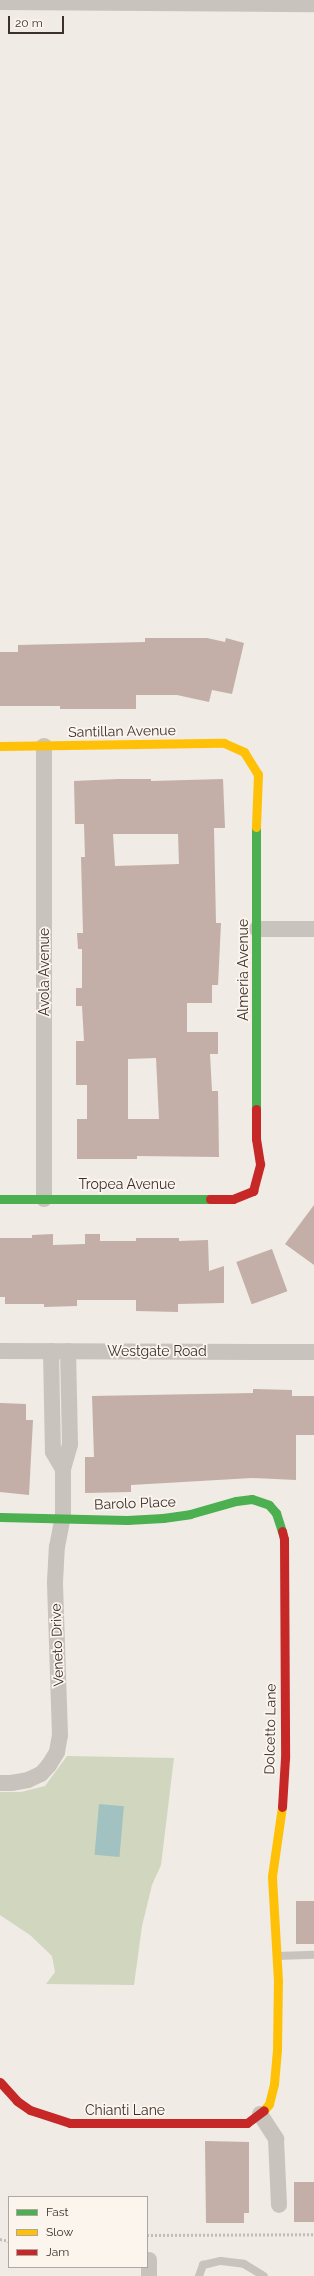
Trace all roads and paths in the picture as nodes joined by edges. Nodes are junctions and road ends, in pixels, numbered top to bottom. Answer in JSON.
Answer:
{"nodes":[{"id":1,"x":0,"y":2,"type":"edge"},
{"id":2,"x":314,"y":4,"type":"edge"},
{"id":3,"x":0,"y":746,"type":"edge"},
{"id":4,"x":44,"y":746,"type":"junction"},
{"id":5,"x":244,"y":752,"type":"joint"},
{"id":6,"x":257,"y":929,"type":"junction"},
{"id":7,"x":314,"y":929,"type":"edge"},
{"id":8,"x":253,"y":1191,"type":"joint"},
{"id":9,"x":0,"y":1199,"type":"edge"},
{"id":10,"x":44,"y":1199,"type":"junction"},
{"id":11,"x":0,"y":1351,"type":"edge"},
{"id":12,"x":51,"y":1351,"type":"junction"},
{"id":13,"x":68,"y":1351,"type":"junction"},
{"id":14,"x":314,"y":1352,"type":"edge"},
{"id":15,"x":63,"y":1469,"type":"junction"},
{"id":16,"x":268,"y":1505,"type":"joint"},
{"id":17,"x":0,"y":1517,"type":"edge"},
{"id":18,"x":63,"y":1517,"type":"junction"},
{"id":19,"x":0,"y":1783,"type":"edge"},
{"id":20,"x":314,"y":1955,"type":"edge"},
{"id":21,"x":276,"y":1956,"type":"junction"},
{"id":22,"x":0,"y":2082,"type":"edge"},
{"id":23,"x":260,"y":2114,"type":"junction"},
{"id":24,"x":279,"y":2205,"type":"dead end"},
{"id":25,"x":314,"y":2234,"type":"edge"},
{"id":26,"x":148,"y":2235,"type":"edge"},
{"id":27,"x":149,"y":2260,"type":"dead end"},
{"id":28,"x":149,"y":2276,"type":"edge"},
{"id":29,"x":199,"y":2276,"type":"edge"},
{"id":30,"x":264,"y":2276,"type":"edge"}],
"edges":[{"from":1,"to":2,"type":"street"},
{"from":3,"to":4,"type":"street","name":"Santillan Avenue"},
{"from":4,"to":5,"type":"street","name":"Santillan Avenue"},
{"from":4,"to":10,"type":"street","name":"Avola Avenue"},
{"from":5,"to":6,"type":"street","name":"Almeria Avenue"},
{"from":6,"to":7,"type":"street"},
{"from":6,"to":8,"type":"street","name":"Almeria Avenue"},
{"from":8,"to":10,"type":"street","name":"Tropea Avenue"},
{"from":9,"to":10,"type":"street","name":"Tropea Avenue"},
{"from":11,"to":12,"type":"street","name":"Westgate Road"},
{"from":12,"to":13,"type":"street","name":"Westgate Road"},
{"from":12,"to":15,"type":"street"},
{"from":13,"to":14,"type":"street","name":"Westgate Road"},
{"from":13,"to":15,"type":"street","name":"Veneto Drive"},
{"from":15,"to":18,"type":"street","name":"Veneto Drive"},
{"from":16,"to":18,"type":"street","name":"Barolo Place"},
{"from":16,"to":21,"type":"street","name":"Dolcetto Lane"},
{"from":17,"to":18,"type":"street","name":"Barolo Place"},
{"from":18,"to":19,"type":"street","name":"Veneto Drive"},
{"from":20,"to":21,"type":"lane"},
{"from":21,"to":23,"type":"street","name":"Dolcetto Lane"},
{"from":22,"to":23,"type":"street","name":"Chianti Lane"},
{"from":23,"to":24,"type":"street"},
{"from":25,"to":26,"type":"path"},
{"from":27,"to":28,"type":"street"},
{"from":29,"to":30,"type":"lane"}]}
